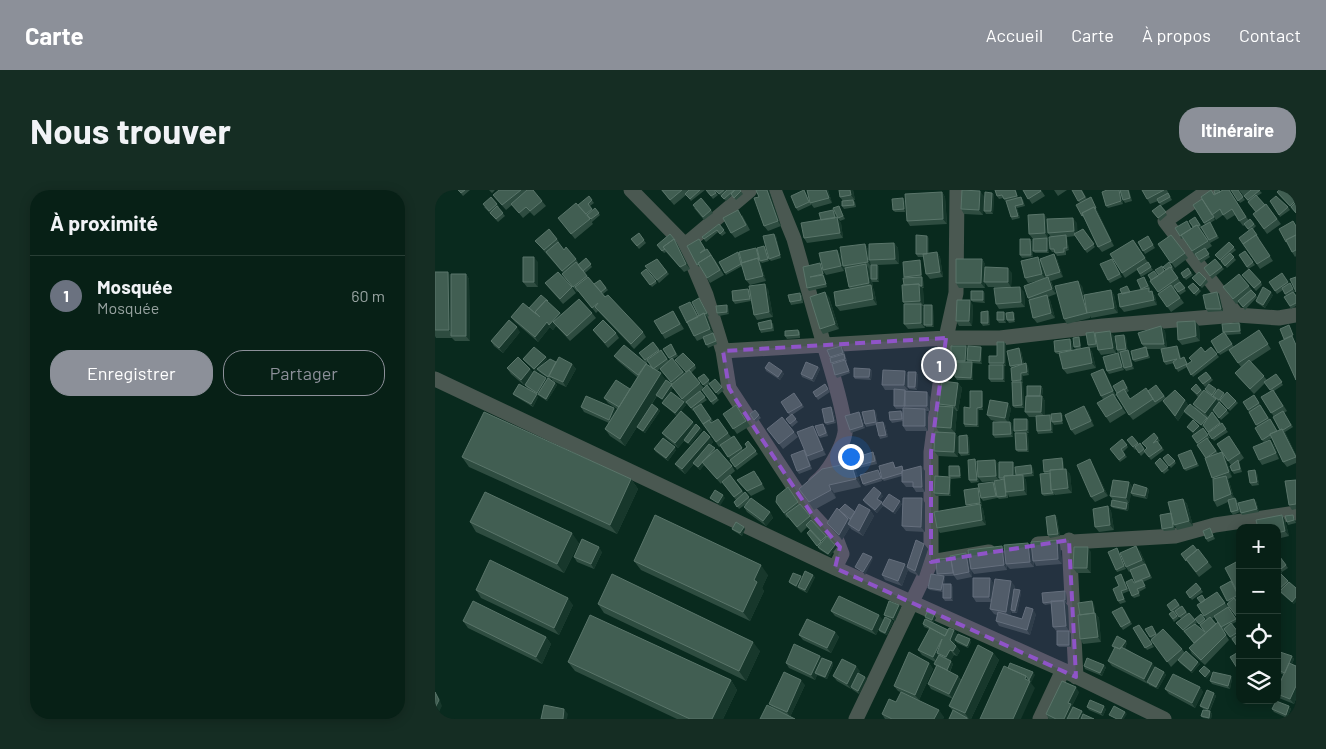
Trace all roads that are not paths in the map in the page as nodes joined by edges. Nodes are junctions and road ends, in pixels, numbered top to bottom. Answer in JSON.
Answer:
{"nodes":[{"id":1,"x":631,"y":190,"type":"edge"},
{"id":2,"x":750,"y":190,"type":"edge"},
{"id":3,"x":773,"y":190,"type":"edge"},
{"id":4,"x":957,"y":190,"type":"edge"},
{"id":5,"x":1209,"y":190,"type":"edge"},
{"id":6,"x":685,"y":245,"type":"junction"},
{"id":7,"x":1237,"y":315,"type":"junction"},
{"id":8,"x":1296,"y":315,"type":"edge"},
{"id":9,"x":946,"y":338,"type":"junction"},
{"id":10,"x":825,"y":345,"type":"junction"},
{"id":11,"x":723,"y":351,"type":"junction"},
{"id":12,"x":435,"y":379,"type":"edge"},
{"id":13,"x":800,"y":495,"type":"junction"},
{"id":14,"x":1296,"y":513,"type":"edge"},
{"id":15,"x":1069,"y":540,"type":"junction"},
{"id":16,"x":1022,"y":546,"type":"edge"},
{"id":17,"x":1005,"y":549,"type":"edge"},
{"id":18,"x":931,"y":562,"type":"junction"},
{"id":19,"x":835,"y":568,"type":"junction"},
{"id":20,"x":910,"y":601,"type":"junction"},
{"id":21,"x":1063,"y":670,"type":"junction"},
{"id":22,"x":1077,"y":677,"type":"junction"},
{"id":23,"x":856,"y":719,"type":"edge"},
{"id":24,"x":1039,"y":719,"type":"edge"},
{"id":25,"x":1164,"y":719,"type":"edge"}],
"edges":[{"from":1,"to":6,"type":"street"},
{"from":2,"to":6,"type":"street"},
{"from":3,"to":10,"type":"street"},
{"from":4,"to":9,"type":"street"},
{"from":5,"to":7,"type":"street"},
{"from":6,"to":11,"type":"street"},
{"from":7,"to":8,"type":"street"},
{"from":7,"to":9,"type":"street"},
{"from":9,"to":10,"type":"street"},
{"from":9,"to":18,"type":"street"},
{"from":10,"to":11,"type":"street"},
{"from":10,"to":13,"type":"street"},
{"from":11,"to":13,"type":"street"},
{"from":12,"to":19,"type":"street"},
{"from":13,"to":19,"type":"street"},
{"from":14,"to":15,"type":"street"},
{"from":15,"to":16,"type":"street"},
{"from":15,"to":22,"type":"street"},
{"from":17,"to":18,"type":"street"},
{"from":18,"to":20,"type":"street"},
{"from":19,"to":20,"type":"street"},
{"from":20,"to":21,"type":"street"},
{"from":20,"to":23,"type":"street"},
{"from":21,"to":22,"type":"street"},
{"from":21,"to":24,"type":"street"},
{"from":22,"to":25,"type":"street"}]}
